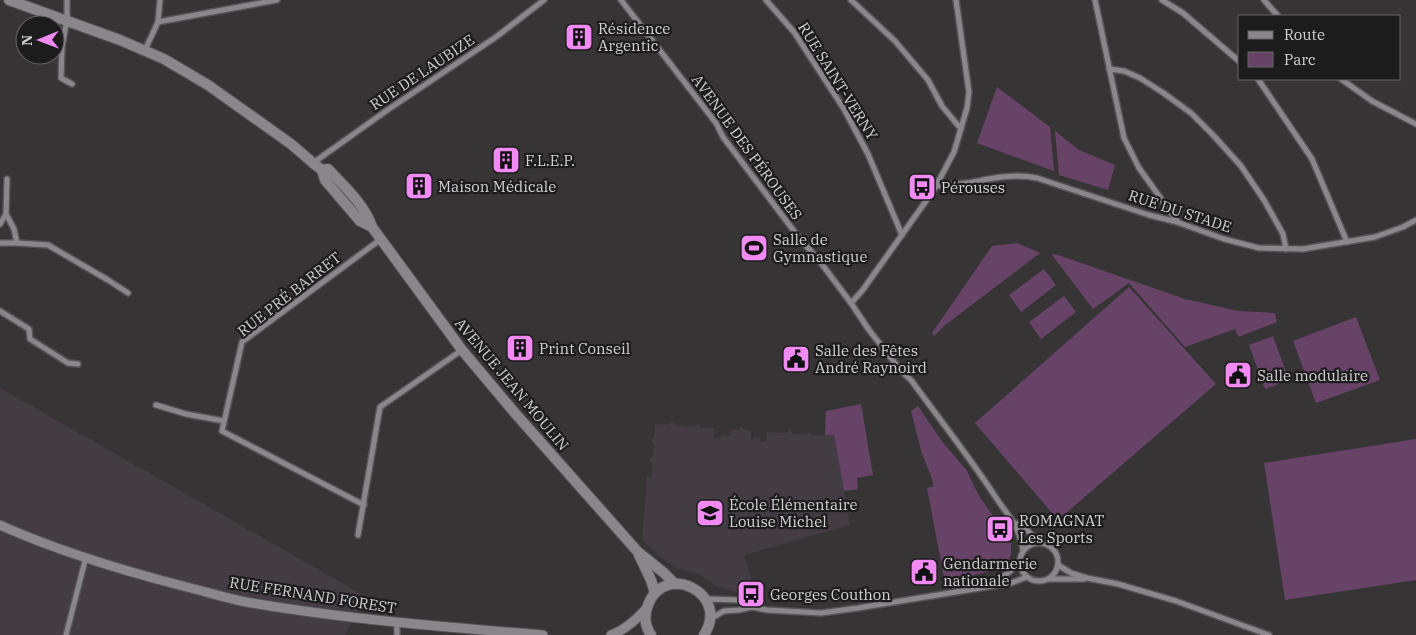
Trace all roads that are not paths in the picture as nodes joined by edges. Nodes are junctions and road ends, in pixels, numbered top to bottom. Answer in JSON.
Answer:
{"nodes":[{"id":1,"x":9,"y":0,"type":"edge"},
{"id":2,"x":67,"y":0,"type":"edge"},
{"id":3,"x":160,"y":0,"type":"edge"},
{"id":4,"x":277,"y":0,"type":"edge"},
{"id":5,"x":544,"y":0,"type":"edge"},
{"id":6,"x":621,"y":0,"type":"edge"},
{"id":7,"x":766,"y":0,"type":"edge"},
{"id":8,"x":851,"y":0,"type":"edge"},
{"id":9,"x":956,"y":0,"type":"edge"},
{"id":10,"x":1095,"y":0,"type":"edge"},
{"id":11,"x":1162,"y":0,"type":"edge"},
{"id":12,"x":1264,"y":0,"type":"edge"},
{"id":13,"x":1277,"y":15,"type":"edge"},
{"id":14,"x":67,"y":20,"type":"junction"},
{"id":15,"x":158,"y":22,"type":"junction"},
{"id":16,"x":145,"y":50,"type":"junction"},
{"id":17,"x":1238,"y":60,"type":"edge"},
{"id":18,"x":1109,"y":69,"type":"junction"},
{"id":19,"x":1259,"y":80,"type":"edge"},
{"id":20,"x":1342,"y":80,"type":"edge"},
{"id":21,"x":72,"y":84,"type":"dead end"},
{"id":22,"x":1416,"y":124,"type":"edge"},
{"id":23,"x":961,"y":130,"type":"junction"},
{"id":24,"x":313,"y":163,"type":"junction"},
{"id":25,"x":7,"y":178,"type":"dead end"},
{"id":26,"x":936,"y":186,"type":"junction"},
{"id":27,"x":6,"y":214,"type":"junction"},
{"id":28,"x":1416,"y":220,"type":"edge"},
{"id":29,"x":1177,"y":222,"type":"junction"},
{"id":30,"x":0,"y":224,"type":"edge"},
{"id":31,"x":902,"y":235,"type":"junction"},
{"id":32,"x":381,"y":239,"type":"junction"},
{"id":33,"x":17,"y":242,"type":"junction"},
{"id":34,"x":1347,"y":242,"type":"junction"},
{"id":35,"x":0,"y":243,"type":"edge"},
{"id":36,"x":1286,"y":249,"type":"junction"},
{"id":37,"x":128,"y":293,"type":"dead end"},
{"id":38,"x":851,"y":303,"type":"junction"},
{"id":39,"x":0,"y":311,"type":"edge"},
{"id":40,"x":462,"y":350,"type":"junction"},
{"id":41,"x":78,"y":364,"type":"dead end"},
{"id":42,"x":156,"y":405,"type":"dead end"},
{"id":43,"x":224,"y":421,"type":"junction"},
{"id":44,"x":364,"y":505,"type":"junction"},
{"id":45,"x":1015,"y":523,"type":"junction"},
{"id":46,"x":0,"y":525,"type":"edge"},
{"id":47,"x":358,"y":535,"type":"dead end"},
{"id":48,"x":1039,"y":542,"type":"junction"},
{"id":49,"x":1023,"y":550,"type":"junction"},
{"id":50,"x":638,"y":552,"type":"junction"},
{"id":51,"x":86,"y":558,"type":"junction"},
{"id":52,"x":1019,"y":563,"type":"junction"},
{"id":53,"x":1058,"y":564,"type":"junction"},
{"id":54,"x":1026,"y":577,"type":"junction"},
{"id":55,"x":1087,"y":578,"type":"junction"},
{"id":56,"x":1047,"y":579,"type":"junction"},
{"id":57,"x":675,"y":584,"type":"junction"},
{"id":58,"x":990,"y":585,"type":"junction"},
{"id":59,"x":655,"y":593,"type":"junction"},
{"id":60,"x":706,"y":599,"type":"junction"},
{"id":61,"x":752,"y":607,"type":"junction"},
{"id":62,"x":646,"y":610,"type":"junction"},
{"id":63,"x":710,"y":619,"type":"junction"},
{"id":64,"x":397,"y":622,"type":"junction"},
{"id":65,"x":66,"y":635,"type":"edge"},
{"id":66,"x":397,"y":635,"type":"edge"},
{"id":67,"x":543,"y":635,"type":"edge"},
{"id":68,"x":611,"y":635,"type":"edge"},
{"id":69,"x":651,"y":635,"type":"edge"},
{"id":70,"x":704,"y":635,"type":"edge"},
{"id":71,"x":1269,"y":635,"type":"edge"}],
"edges":[{"from":1,"to":14,"type":"main road","name":"AVENUE JEAN MOULIN"},
{"from":2,"to":14,"type":"street"},
{"from":3,"to":15,"type":"street"},
{"from":4,"to":15,"type":"street"},
{"from":5,"to":24,"type":"street","name":"RUE DE LAUBIZE"},
{"from":6,"to":38,"type":"street","name":"AVENUE DES PÉROUSES"},
{"from":7,"to":31,"type":"street","name":"RUE SAINT-VERNY"},
{"from":8,"to":23,"type":"street"},
{"from":9,"to":23,"type":"street"},
{"from":10,"to":18,"type":"street"},
{"from":11,"to":17,"type":"street"},
{"from":12,"to":13,"type":"street"},
{"from":14,"to":16,"type":"main road","name":"AVENUE JEAN MOULIN"},
{"from":14,"to":21,"type":"street"},
{"from":15,"to":16,"type":"street"},
{"from":16,"to":24,"type":"main road","name":"AVENUE JEAN MOULIN"},
{"from":18,"to":29,"type":"street"},
{"from":18,"to":36,"type":"street"},
{"from":19,"to":34,"type":"street"},
{"from":20,"to":22,"type":"street"},
{"from":23,"to":26,"type":"street"},
{"from":24,"to":32,"type":"main road","name":"AVENUE JEAN MOULIN"},
{"from":25,"to":27,"type":"street"},
{"from":26,"to":29,"type":"street","name":"RUE DU STADE"},
{"from":26,"to":31,"type":"street"},
{"from":27,"to":30,"type":"street"},
{"from":27,"to":33,"type":"street"},
{"from":28,"to":34,"type":"street","name":"RUE DU STADE"},
{"from":29,"to":36,"type":"street","name":"RUE DU STADE"},
{"from":31,"to":38,"type":"street"},
{"from":32,"to":40,"type":"main road","name":"AVENUE JEAN MOULIN"},
{"from":32,"to":43,"type":"street","name":"RUE PRÉ BARRET"},
{"from":33,"to":35,"type":"street"},
{"from":33,"to":37,"type":"street"},
{"from":34,"to":36,"type":"street","name":"RUE DU STADE"},
{"from":38,"to":45,"type":"street","name":"AVENUE DES PÉROUSES"},
{"from":39,"to":41,"type":"street"},
{"from":40,"to":44,"type":"street"},
{"from":40,"to":50,"type":"main road","name":"AVENUE JEAN MOULIN"},
{"from":42,"to":43,"type":"street"},
{"from":43,"to":44,"type":"street"},
{"from":44,"to":47,"type":"street"},
{"from":45,"to":48,"type":"street","name":"AVENUE DES PÉROUSES"},
{"from":45,"to":49,"type":"street","name":"AVENUE DES PÉROUSES"},
{"from":46,"to":51,"type":"street","name":"RUE FERNAND FOREST"},
{"from":48,"to":49,"type":"street"},
{"from":48,"to":53,"type":"street"},
{"from":49,"to":52,"type":"street"},
{"from":50,"to":57,"type":"main road","name":"AVENUE JEAN MOULIN"},
{"from":50,"to":59,"type":"main road","name":"AVENUE JEAN MOULIN"},
{"from":51,"to":64,"type":"street","name":"RUE FERNAND FOREST"},
{"from":51,"to":65,"type":"street"},
{"from":52,"to":54,"type":"street"},
{"from":52,"to":58,"type":"street"},
{"from":53,"to":55,"type":"street"},
{"from":53,"to":56,"type":"street"},
{"from":54,"to":56,"type":"street"},
{"from":54,"to":58,"type":"street"},
{"from":55,"to":56,"type":"street"},
{"from":55,"to":71,"type":"street"},
{"from":57,"to":59,"type":"main road"},
{"from":57,"to":60,"type":"main road"},
{"from":58,"to":61,"type":"street"},
{"from":59,"to":62,"type":"main road"},
{"from":60,"to":61,"type":"street"},
{"from":60,"to":63,"type":"main road"},
{"from":61,"to":63,"type":"street"},
{"from":62,"to":68,"type":"street"},
{"from":62,"to":69,"type":"main road"},
{"from":63,"to":70,"type":"main road"},
{"from":64,"to":66,"type":"street"},
{"from":64,"to":67,"type":"street","name":"RUE FERNAND FOREST"}]}
